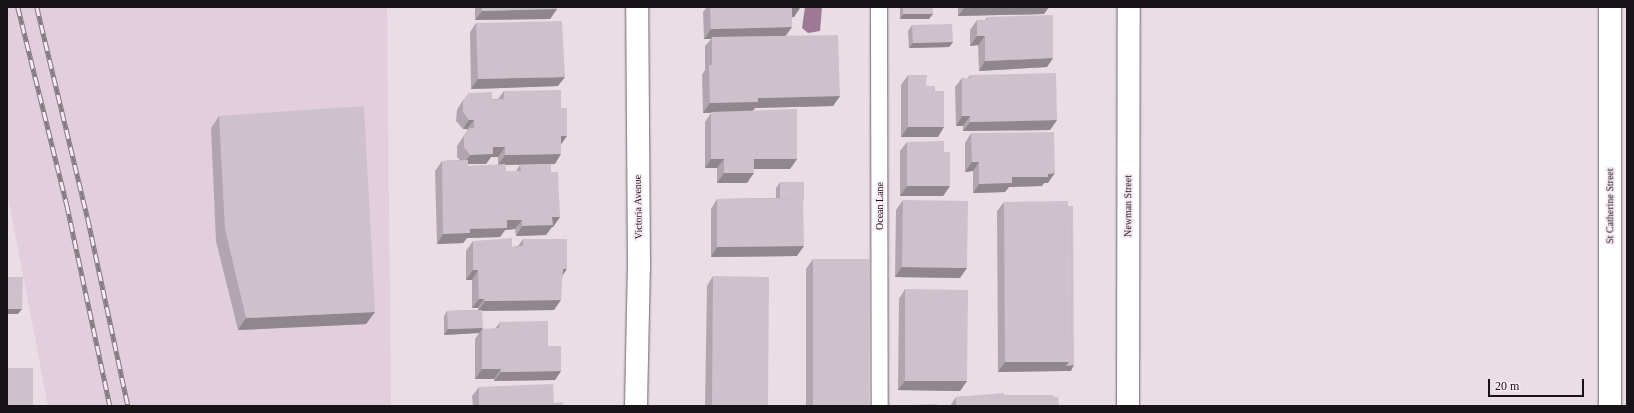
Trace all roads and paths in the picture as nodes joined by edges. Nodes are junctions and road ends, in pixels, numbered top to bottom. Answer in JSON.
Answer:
{"nodes":[{"id":1,"x":637,"y":7,"type":"edge"},
{"id":2,"x":879,"y":7,"type":"edge"},
{"id":3,"x":1128,"y":7,"type":"edge"},
{"id":4,"x":1610,"y":7,"type":"edge"},
{"id":5,"x":636,"y":406,"type":"edge"},
{"id":6,"x":880,"y":406,"type":"edge"},
{"id":7,"x":1128,"y":406,"type":"edge"},
{"id":8,"x":1610,"y":406,"type":"edge"}],
"edges":[{"from":1,"to":5,"type":"street","name":"Victoria Avenue"},
{"from":2,"to":6,"type":"lane","name":"Ocean Lane"},
{"from":3,"to":7,"type":"street","name":"Newman Street"},
{"from":4,"to":8,"type":"street","name":"St Catherine Street"}]}
